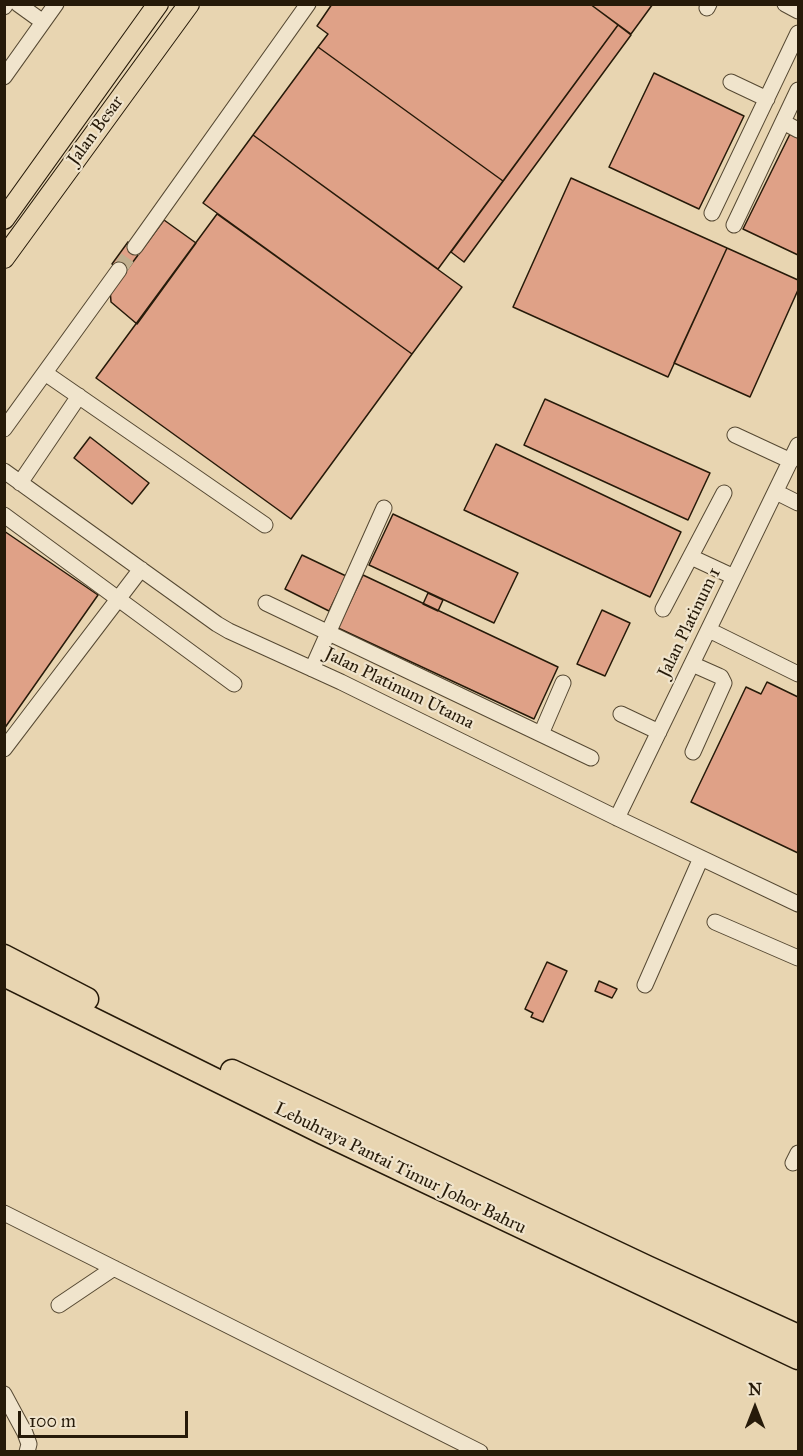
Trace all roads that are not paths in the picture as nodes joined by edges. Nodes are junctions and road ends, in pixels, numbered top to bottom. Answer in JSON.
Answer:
{"nodes":[{"id":1,"x":18,"y":4,"type":"edge"},
{"id":2,"x":56,"y":4,"type":"edge"},
{"id":3,"x":158,"y":4,"type":"edge"},
{"id":4,"x":189,"y":4,"type":"edge"},
{"id":5,"x":308,"y":4,"type":"edge"},
{"id":6,"x":785,"y":4,"type":"edge"},
{"id":7,"x":798,"y":11,"type":"edge"},
{"id":8,"x":43,"y":22,"type":"junction"},
{"id":9,"x":798,"y":33,"type":"edge"},
{"id":10,"x":4,"y":77,"type":"edge"},
{"id":11,"x":731,"y":82,"type":"dead end"},
{"id":12,"x":798,"y":90,"type":"edge"},
{"id":13,"x":767,"y":99,"type":"junction"},
{"id":14,"x":783,"y":122,"type":"junction"},
{"id":15,"x":798,"y":130,"type":"edge"},
{"id":16,"x":712,"y":213,"type":"dead end"},
{"id":17,"x":4,"y":219,"type":"edge"},
{"id":18,"x":734,"y":225,"type":"dead end"},
{"id":19,"x":135,"y":247,"type":"tunnel mouth"},
{"id":20,"x":4,"y":258,"type":"edge"},
{"id":21,"x":119,"y":270,"type":"tunnel mouth"},
{"id":22,"x":45,"y":373,"type":"junction"},
{"id":23,"x":79,"y":396,"type":"junction"},
{"id":24,"x":4,"y":429,"type":"edge"},
{"id":25,"x":735,"y":435,"type":"dead end"},
{"id":26,"x":798,"y":445,"type":"edge"},
{"id":27,"x":791,"y":461,"type":"junction"},
{"id":28,"x":4,"y":471,"type":"edge"},
{"id":29,"x":20,"y":483,"type":"junction"},
{"id":30,"x":724,"y":492,"type":"dead end"},
{"id":31,"x":776,"y":492,"type":"junction"},
{"id":32,"x":798,"y":503,"type":"edge"},
{"id":33,"x":384,"y":508,"type":"dead end"},
{"id":34,"x":4,"y":516,"type":"edge"},
{"id":35,"x":265,"y":525,"type":"dead end"},
{"id":36,"x":691,"y":557,"type":"junction"},
{"id":37,"x":141,"y":569,"type":"junction"},
{"id":38,"x":734,"y":577,"type":"junction"},
{"id":39,"x":117,"y":600,"type":"junction"},
{"id":40,"x":266,"y":603,"type":"dead end"},
{"id":41,"x":663,"y":609,"type":"dead end"},
{"id":42,"x":709,"y":630,"type":"junction"},
{"id":43,"x":328,"y":633,"type":"junction"},
{"id":44,"x":692,"y":664,"type":"junction"},
{"id":45,"x":312,"y":669,"type":"junction"},
{"id":46,"x":798,"y":674,"type":"edge"},
{"id":47,"x":234,"y":684,"type":"dead end"},
{"id":48,"x":563,"y":684,"type":"dead end"},
{"id":49,"x":621,"y":714,"type":"dead end"},
{"id":50,"x":659,"y":732,"type":"junction"},
{"id":51,"x":541,"y":734,"type":"junction"},
{"id":52,"x":4,"y":749,"type":"edge"},
{"id":53,"x":693,"y":752,"type":"dead end"},
{"id":54,"x":591,"y":758,"type":"dead end"},
{"id":55,"x":617,"y":818,"type":"junction"},
{"id":56,"x":701,"y":858,"type":"junction"},
{"id":57,"x":798,"y":904,"type":"edge"},
{"id":58,"x":715,"y":922,"type":"dead end"},
{"id":59,"x":4,"y":956,"type":"edge"},
{"id":60,"x":798,"y":957,"type":"edge"},
{"id":61,"x":4,"y":975,"type":"edge"},
{"id":62,"x":645,"y":985,"type":"dead end"},
{"id":63,"x":4,"y":1213,"type":"edge"},
{"id":64,"x":114,"y":1268,"type":"junction"},
{"id":65,"x":59,"y":1305,"type":"dead end"},
{"id":66,"x":773,"y":1324,"type":"junction"},
{"id":67,"x":798,"y":1327,"type":"edge"},
{"id":68,"x":798,"y":1336,"type":"edge"},
{"id":69,"x":798,"y":1358,"type":"edge"},
{"id":70,"x":4,"y":1394,"type":"edge"},
{"id":71,"x":472,"y":1449,"type":"edge"},
{"id":72,"x":27,"y":1452,"type":"edge"}],
"edges":[{"from":1,"to":8,"type":"street"},
{"from":2,"to":8,"type":"street"},
{"from":3,"to":17,"type":"main road","name":"Jalan Besar"},
{"from":4,"to":20,"type":"main road","name":"Jalan Besar"},
{"from":5,"to":19,"type":"street"},
{"from":6,"to":7,"type":"street"},
{"from":8,"to":10,"type":"street"},
{"from":9,"to":13,"type":"street"},
{"from":11,"to":13,"type":"street"},
{"from":12,"to":14,"type":"street"},
{"from":13,"to":16,"type":"street"},
{"from":14,"to":15,"type":"street"},
{"from":14,"to":18,"type":"street"},
{"from":21,"to":22,"type":"street"},
{"from":22,"to":23,"type":"street"},
{"from":22,"to":24,"type":"street"},
{"from":23,"to":29,"type":"street"},
{"from":23,"to":35,"type":"street"},
{"from":25,"to":27,"type":"street"},
{"from":26,"to":27,"type":"street","name":"Jalan Platinum 1"},
{"from":27,"to":31,"type":"street","name":"Jalan Platinum 1"},
{"from":28,"to":29,"type":"street","name":"Jalan Platinum Utama"},
{"from":29,"to":37,"type":"street","name":"Jalan Platinum Utama"},
{"from":30,"to":36,"type":"street"},
{"from":31,"to":32,"type":"street"},
{"from":31,"to":38,"type":"street","name":"Jalan Platinum 1"},
{"from":33,"to":43,"type":"street"},
{"from":34,"to":39,"type":"street"},
{"from":36,"to":38,"type":"street"},
{"from":36,"to":41,"type":"street"},
{"from":37,"to":39,"type":"street"},
{"from":37,"to":45,"type":"street","name":"Jalan Platinum Utama"},
{"from":38,"to":42,"type":"street","name":"Jalan Platinum 1"},
{"from":39,"to":47,"type":"street"},
{"from":39,"to":52,"type":"street"},
{"from":40,"to":43,"type":"street"},
{"from":42,"to":44,"type":"street","name":"Jalan Platinum 1"},
{"from":42,"to":46,"type":"street"},
{"from":43,"to":45,"type":"street"},
{"from":43,"to":51,"type":"street"},
{"from":44,"to":50,"type":"street","name":"Jalan Platinum 1"},
{"from":44,"to":53,"type":"street"},
{"from":45,"to":55,"type":"street","name":"Jalan Platinum Utama"},
{"from":48,"to":51,"type":"street"},
{"from":49,"to":50,"type":"street"},
{"from":50,"to":55,"type":"street","name":"Jalan Platinum 1"},
{"from":51,"to":54,"type":"street"},
{"from":55,"to":56,"type":"street","name":"Jalan Platinum Utama"},
{"from":56,"to":57,"type":"street","name":"Jalan Platinum Utama"},
{"from":56,"to":62,"type":"street"},
{"from":58,"to":60,"type":"street"},
{"from":59,"to":66,"type":"highway","name":"Lebuhraya Pantai Timur Johor Bahru"},
{"from":61,"to":69,"type":"highway","name":"Lebuhraya Pantai Timur Johor Bahru"},
{"from":63,"to":64,"type":"street"},
{"from":64,"to":65,"type":"street"},
{"from":64,"to":71,"type":"street"},
{"from":66,"to":67,"type":"highway"},
{"from":66,"to":68,"type":"highway","name":"Lebuhraya Pantai Timur Johor Bahru"},
{"from":70,"to":72,"type":"street"}]}
